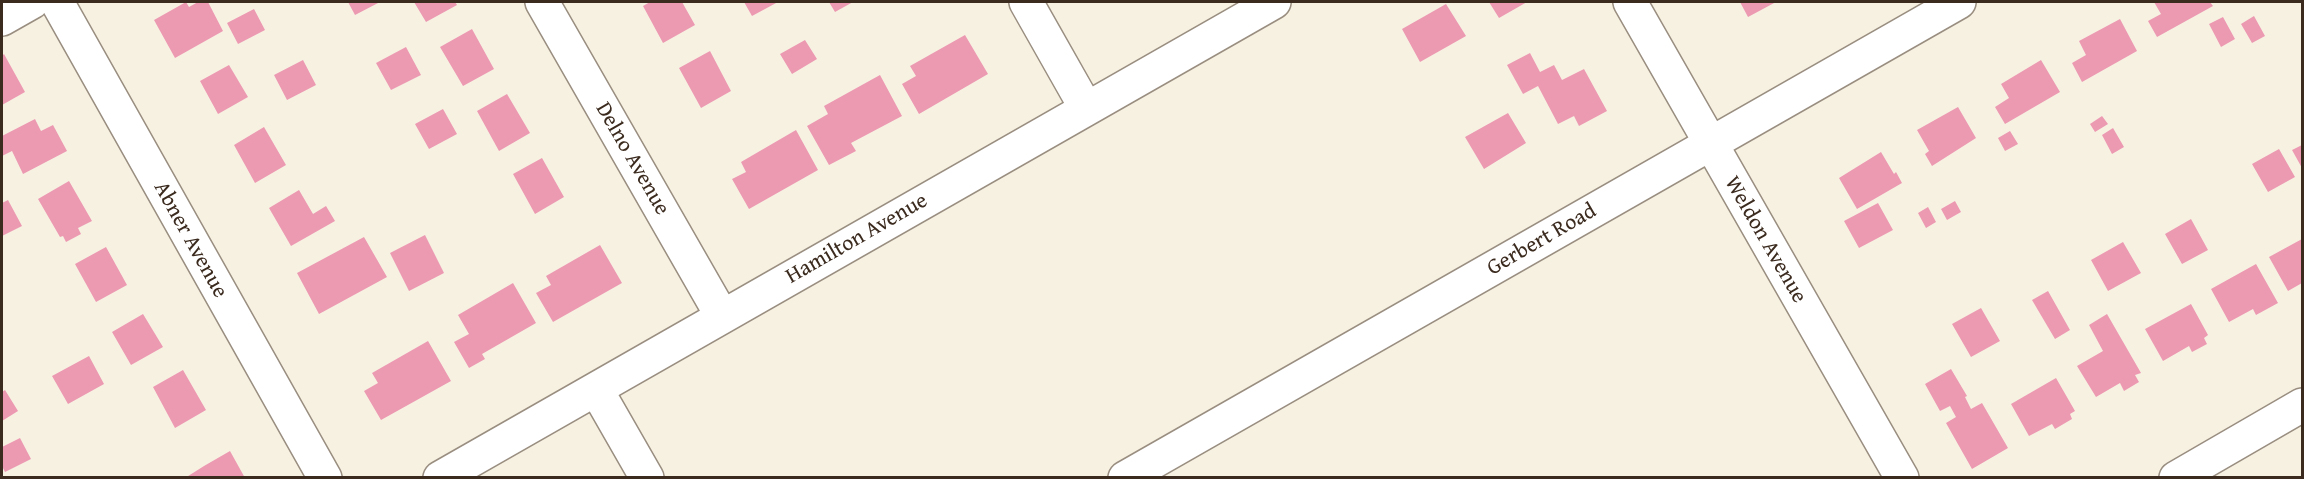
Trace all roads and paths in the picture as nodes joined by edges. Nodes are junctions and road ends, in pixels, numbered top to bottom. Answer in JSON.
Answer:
{"nodes":[{"id":1,"x":32,"y":2,"type":"edge"},
{"id":2,"x":57,"y":2,"type":"edge"},
{"id":3,"x":542,"y":2,"type":"edge"},
{"id":4,"x":1026,"y":2,"type":"edge"},
{"id":5,"x":1274,"y":2,"type":"edge"},
{"id":6,"x":1630,"y":2,"type":"edge"},
{"id":7,"x":1959,"y":2,"type":"edge"},
{"id":8,"x":2,"y":19,"type":"edge"},
{"id":9,"x":1086,"y":108,"type":"junction"},
{"id":10,"x":1710,"y":143,"type":"junction"},
{"id":11,"x":722,"y":316,"type":"junction"},
{"id":12,"x":596,"y":389,"type":"junction"},
{"id":13,"x":2302,"y":405,"type":"edge"},
{"id":14,"x":325,"y":477,"type":"edge"},
{"id":15,"x":440,"y":477,"type":"edge"},
{"id":16,"x":647,"y":477,"type":"edge"},
{"id":17,"x":1125,"y":477,"type":"edge"},
{"id":18,"x":1902,"y":477,"type":"edge"},
{"id":19,"x":2176,"y":477,"type":"edge"}],
"edges":[{"from":1,"to":8,"type":"street"},
{"from":2,"to":14,"type":"street","name":"Abner Avenue"},
{"from":3,"to":11,"type":"street","name":"Delno Avenue"},
{"from":4,"to":9,"type":"street"},
{"from":5,"to":9,"type":"street","name":"Hamilton Avenue"},
{"from":6,"to":10,"type":"street","name":"Weldon Avenue"},
{"from":7,"to":10,"type":"street","name":"Gerbert Road"},
{"from":9,"to":11,"type":"street","name":"Hamilton Avenue"},
{"from":10,"to":17,"type":"street","name":"Gerbert Road"},
{"from":10,"to":18,"type":"street","name":"Weldon Avenue"},
{"from":11,"to":12,"type":"street","name":"Hamilton Avenue"},
{"from":12,"to":15,"type":"street","name":"Hamilton Avenue"},
{"from":12,"to":16,"type":"street"},
{"from":13,"to":19,"type":"street"}]}
